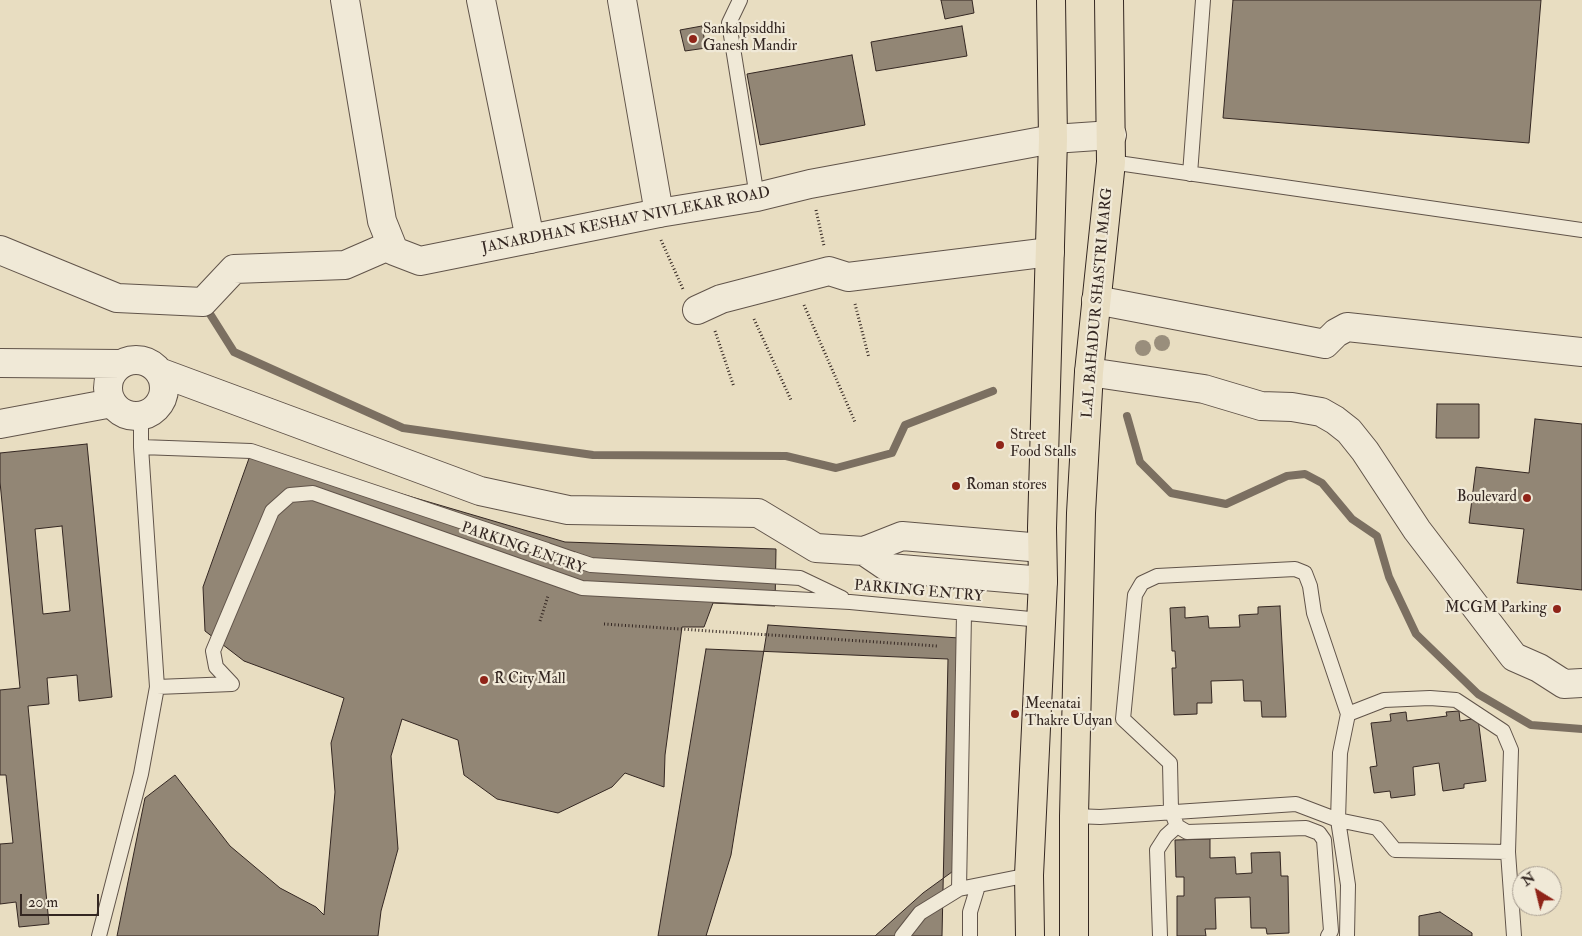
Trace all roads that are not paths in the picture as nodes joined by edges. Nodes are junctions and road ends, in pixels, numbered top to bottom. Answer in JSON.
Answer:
{"nodes":[{"id":1,"x":345,"y":0,"type":"edge"},
{"id":2,"x":481,"y":0,"type":"edge"},
{"id":3,"x":622,"y":0,"type":"edge"},
{"id":4,"x":740,"y":0,"type":"edge"},
{"id":5,"x":1051,"y":0,"type":"edge"},
{"id":6,"x":1109,"y":0,"type":"edge"},
{"id":7,"x":1203,"y":0,"type":"edge"},
{"id":8,"x":1112,"y":135,"type":"junction"},
{"id":9,"x":1053,"y":139,"type":"junction"},
{"id":10,"x":1111,"y":162,"type":"junction"},
{"id":11,"x":1190,"y":174,"type":"junction"},
{"id":12,"x":757,"y":197,"type":"junction"},
{"id":13,"x":659,"y":213,"type":"junction"},
{"id":14,"x":1582,"y":230,"type":"edge"},
{"id":15,"x":530,"y":239,"type":"junction"},
{"id":16,"x":391,"y":245,"type":"junction"},
{"id":17,"x":0,"y":250,"type":"edge"},
{"id":18,"x":1050,"y":252,"type":"junction"},
{"id":19,"x":1096,"y":300,"type":"junction"},
{"id":20,"x":697,"y":310,"type":"dead end"},
{"id":21,"x":1582,"y":352,"type":"edge"},
{"id":22,"x":0,"y":363,"type":"edge"},
{"id":23,"x":120,"y":364,"type":"junction"},
{"id":24,"x":159,"y":372,"type":"junction"},
{"id":25,"x":1089,"y":372,"type":"junction"},
{"id":26,"x":112,"y":403,"type":"junction"},
{"id":27,"x":141,"y":415,"type":"junction"},
{"id":28,"x":0,"y":424,"type":"edge"},
{"id":29,"x":141,"y":447,"type":"junction"},
{"id":30,"x":1042,"y":548,"type":"junction"},
{"id":31,"x":864,"y":550,"type":"junction"},
{"id":32,"x":1043,"y":581,"type":"junction"},
{"id":33,"x":850,"y":602,"type":"junction"},
{"id":34,"x":964,"y":614,"type":"junction"},
{"id":35,"x":1041,"y":620,"type":"junction"},
{"id":36,"x":1582,"y":683,"type":"edge"},
{"id":37,"x":157,"y":687,"type":"junction"},
{"id":38,"x":1348,"y":714,"type":"junction"},
{"id":39,"x":1171,"y":810,"type":"junction"},
{"id":40,"x":1074,"y":816,"type":"junction"},
{"id":41,"x":1338,"y":820,"type":"junction"},
{"id":42,"x":1177,"y":826,"type":"junction"},
{"id":43,"x":1508,"y":852,"type":"junction"},
{"id":44,"x":1029,"y":875,"type":"junction"},
{"id":45,"x":978,"y":886,"type":"junction"},
{"id":46,"x":959,"y":889,"type":"junction"},
{"id":47,"x":99,"y":936,"type":"edge"},
{"id":48,"x":902,"y":936,"type":"edge"},
{"id":49,"x":970,"y":936,"type":"edge"},
{"id":50,"x":1030,"y":936,"type":"edge"},
{"id":51,"x":1074,"y":936,"type":"edge"},
{"id":52,"x":1160,"y":936,"type":"edge"},
{"id":53,"x":1328,"y":936,"type":"edge"},
{"id":54,"x":1346,"y":936,"type":"edge"},
{"id":55,"x":1514,"y":936,"type":"edge"}],
"edges":[{"from":1,"to":16,"type":"street"},
{"from":2,"to":15,"type":"street"},
{"from":3,"to":13,"type":"street"},
{"from":4,"to":12,"type":"lane"},
{"from":5,"to":9,"type":"main road"},
{"from":6,"to":8,"type":"main road","name":"LAL BAHADUR SHASTRI MARG"},
{"from":7,"to":11,"type":"lane"},
{"from":8,"to":9,"type":"street","name":"JANARDHAN KESHAV NIVLEKAR ROAD"},
{"from":8,"to":10,"type":"main road","name":"LAL BAHADUR SHASTRI MARG"},
{"from":9,"to":12,"type":"street","name":"JANARDHAN KESHAV NIVLEKAR ROAD"},
{"from":9,"to":18,"type":"main road"},
{"from":10,"to":11,"type":"lane"},
{"from":10,"to":19,"type":"main road","name":"LAL BAHADUR SHASTRI MARG"},
{"from":11,"to":14,"type":"lane"},
{"from":12,"to":13,"type":"street","name":"JANARDHAN KESHAV NIVLEKAR ROAD"},
{"from":13,"to":15,"type":"street","name":"JANARDHAN KESHAV NIVLEKAR ROAD"},
{"from":15,"to":16,"type":"street","name":"JANARDHAN KESHAV NIVLEKAR ROAD"},
{"from":16,"to":17,"type":"street"},
{"from":18,"to":20,"type":"street"},
{"from":18,"to":30,"type":"main road"},
{"from":19,"to":21,"type":"street"},
{"from":19,"to":25,"type":"main road","name":"LAL BAHADUR SHASTRI MARG"},
{"from":22,"to":23,"type":"street"},
{"from":23,"to":24,"type":"street"},
{"from":23,"to":26,"type":"street"},
{"from":24,"to":27,"type":"street"},
{"from":24,"to":31,"type":"street"},
{"from":25,"to":36,"type":"street"},
{"from":25,"to":40,"type":"main road","name":"LAL BAHADUR SHASTRI MARG"},
{"from":26,"to":27,"type":"street"},
{"from":26,"to":28,"type":"street"},
{"from":27,"to":29,"type":"lane"},
{"from":29,"to":33,"type":"lane","bridge":true},
{"from":29,"to":37,"type":"lane"},
{"from":30,"to":31,"type":"street"},
{"from":30,"to":32,"type":"main road"},
{"from":31,"to":32,"type":"street"},
{"from":32,"to":35,"type":"main road"},
{"from":33,"to":34,"type":"lane","name":"PARKING ENTRY"},
{"from":33,"to":37,"type":"lane","name":"PARKING ENTRY"},
{"from":34,"to":35,"type":"lane","name":"PARKING ENTRY"},
{"from":34,"to":46,"type":"lane"},
{"from":35,"to":44,"type":"main road"},
{"from":37,"to":47,"type":"lane"},
{"from":38,"to":39,"type":"lane"},
{"from":38,"to":41,"type":"lane"},
{"from":38,"to":43,"type":"lane"},
{"from":39,"to":40,"type":"lane"},
{"from":39,"to":41,"type":"lane"},
{"from":39,"to":42,"type":"lane"},
{"from":40,"to":51,"type":"main road","name":"LAL BAHADUR SHASTRI MARG"},
{"from":41,"to":43,"type":"lane"},
{"from":41,"to":54,"type":"lane"},
{"from":42,"to":52,"type":"lane"},
{"from":42,"to":53,"type":"lane"},
{"from":43,"to":55,"type":"lane"},
{"from":44,"to":45,"type":"lane"},
{"from":44,"to":50,"type":"main road"},
{"from":45,"to":46,"type":"lane"},
{"from":45,"to":49,"type":"lane"},
{"from":46,"to":48,"type":"lane"}]}
